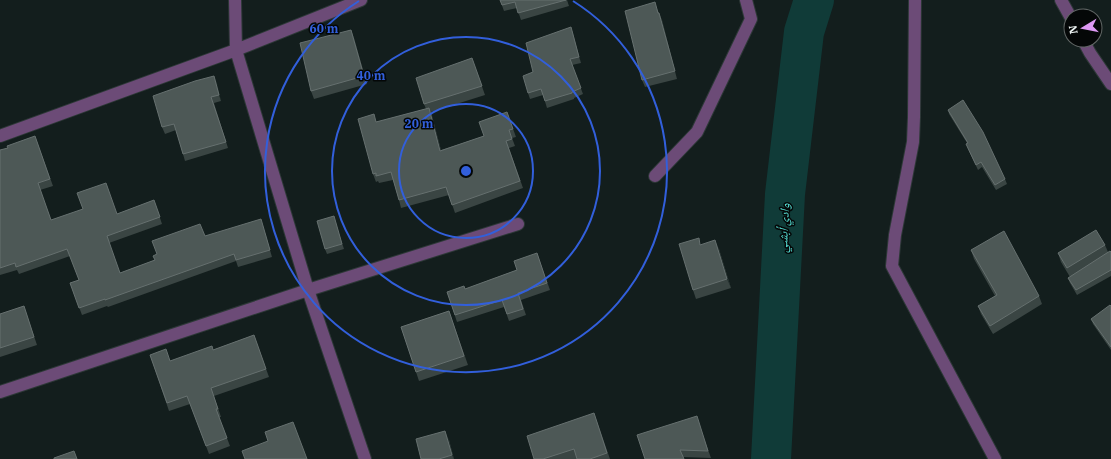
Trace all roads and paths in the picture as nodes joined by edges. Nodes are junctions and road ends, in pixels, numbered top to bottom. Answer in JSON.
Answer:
{"nodes":[{"id":1,"x":235,"y":0,"type":"edge"},
{"id":2,"x":361,"y":0,"type":"edge"},
{"id":3,"x":746,"y":0,"type":"edge"},
{"id":4,"x":915,"y":0,"type":"edge"},
{"id":5,"x":1087,"y":48,"type":"edge"},
{"id":6,"x":236,"y":50,"type":"junction"},
{"id":7,"x":1111,"y":84,"type":"edge"},
{"id":8,"x":0,"y":136,"type":"edge"},
{"id":9,"x":655,"y":176,"type":"dead end"},
{"id":10,"x":518,"y":224,"type":"dead end"},
{"id":11,"x":308,"y":290,"type":"junction"},
{"id":12,"x":0,"y":392,"type":"edge"},
{"id":13,"x":365,"y":459,"type":"edge"},
{"id":14,"x":995,"y":459,"type":"edge"}],
"edges":[{"from":1,"to":6,"type":"street"},
{"from":2,"to":6,"type":"street"},
{"from":3,"to":9,"type":"street"},
{"from":4,"to":14,"type":"street"},
{"from":5,"to":7,"type":"street"},
{"from":6,"to":8,"type":"street"},
{"from":6,"to":11,"type":"street"},
{"from":10,"to":11,"type":"street"},
{"from":11,"to":12,"type":"street"},
{"from":11,"to":13,"type":"street"}]}
